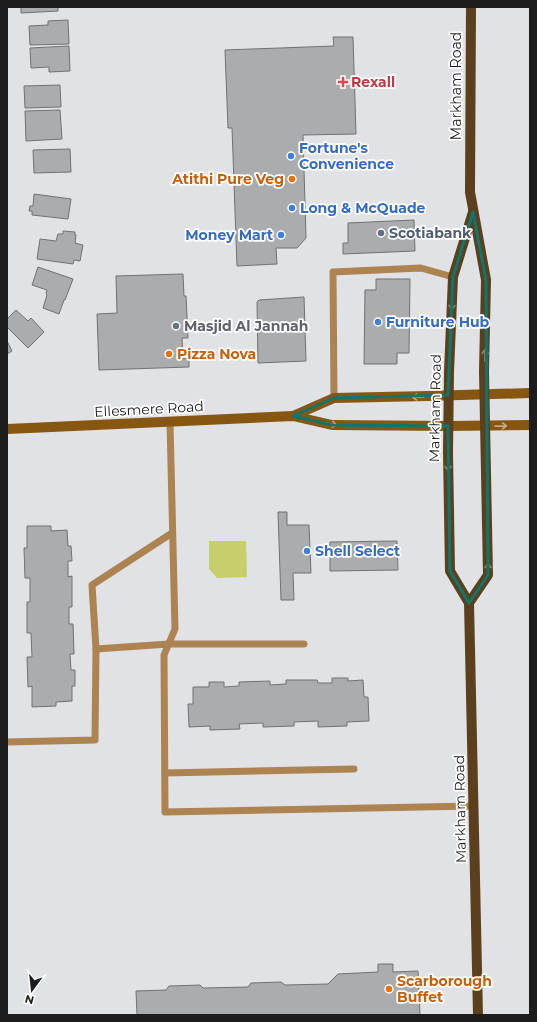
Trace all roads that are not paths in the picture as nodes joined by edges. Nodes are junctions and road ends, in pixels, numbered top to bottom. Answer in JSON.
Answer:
{"nodes":[{"id":1,"x":471,"y":7,"type":"edge"},
{"id":2,"x":473,"y":212,"type":"junction"},
{"id":3,"x":453,"y":277,"type":"junction"},
{"id":4,"x":530,"y":392,"type":"edge"},
{"id":5,"x":485,"y":394,"type":"junction"},
{"id":6,"x":448,"y":395,"type":"junction"},
{"id":7,"x":334,"y":398,"type":"junction"},
{"id":8,"x":293,"y":416,"type":"junction"},
{"id":9,"x":170,"y":422,"type":"junction"},
{"id":10,"x":530,"y":425,"type":"edge"},
{"id":11,"x":448,"y":426,"type":"junction"},
{"id":12,"x":485,"y":426,"type":"junction"},
{"id":13,"x":7,"y":430,"type":"edge"},
{"id":14,"x":172,"y":533,"type":"junction"},
{"id":15,"x":469,"y":603,"type":"junction"},
{"id":16,"x":169,"y":644,"type":"junction"},
{"id":17,"x":304,"y":644,"type":"dead end"},
{"id":18,"x":96,"y":649,"type":"junction"},
{"id":19,"x":7,"y":742,"type":"edge"},
{"id":20,"x":354,"y":769,"type":"dead end"},
{"id":21,"x":165,"y":773,"type":"junction"},
{"id":22,"x":473,"y":806,"type":"junction"},
{"id":23,"x":478,"y":1015,"type":"edge"}],
"edges":[{"from":1,"to":2,"type":"main road","name":"Markham Road"},
{"from":2,"to":3,"type":"main road","name":"Markham Road"},
{"from":5,"to":2,"type":"main road","name":"Markham Road","one_way":true},
{"from":3,"to":6,"type":"main road","name":"Markham Road","one_way":true},
{"from":3,"to":7,"type":"lane"},
{"from":4,"to":5,"type":"main road","name":"Ellesmere Road"},
{"from":5,"to":6,"type":"main road","name":"Ellesmere Road"},
{"from":5,"to":12,"type":"main road","name":"Markham Road"},
{"from":6,"to":7,"type":"main road","name":"Ellesmere Road","one_way":true},
{"from":6,"to":11,"type":"main road","name":"Markham Road"},
{"from":7,"to":8,"type":"main road","name":"Ellesmere Road"},
{"from":8,"to":9,"type":"main road","name":"Ellesmere Road"},
{"from":8,"to":11,"type":"main road","name":"Ellesmere Road","one_way":true},
{"from":9,"to":13,"type":"main road","name":"Ellesmere Road"},
{"from":9,"to":14,"type":"lane"},
{"from":12,"to":10,"type":"main road","name":"Ellesmere Road","one_way":true},
{"from":11,"to":12,"type":"main road","name":"Ellesmere Road"},
{"from":11,"to":15,"type":"main road","name":"Markham Road","one_way":true},
{"from":15,"to":12,"type":"main road","name":"Markham Road","one_way":true},
{"from":14,"to":16,"type":"lane"},
{"from":14,"to":18,"type":"lane"},
{"from":15,"to":22,"type":"main road","name":"Markham Road"},
{"from":16,"to":17,"type":"lane"},
{"from":16,"to":18,"type":"lane"},
{"from":16,"to":21,"type":"lane"},
{"from":18,"to":19,"type":"lane"},
{"from":20,"to":21,"type":"lane"},
{"from":21,"to":22,"type":"lane"},
{"from":22,"to":23,"type":"main road","name":"Markham Road"}]}
